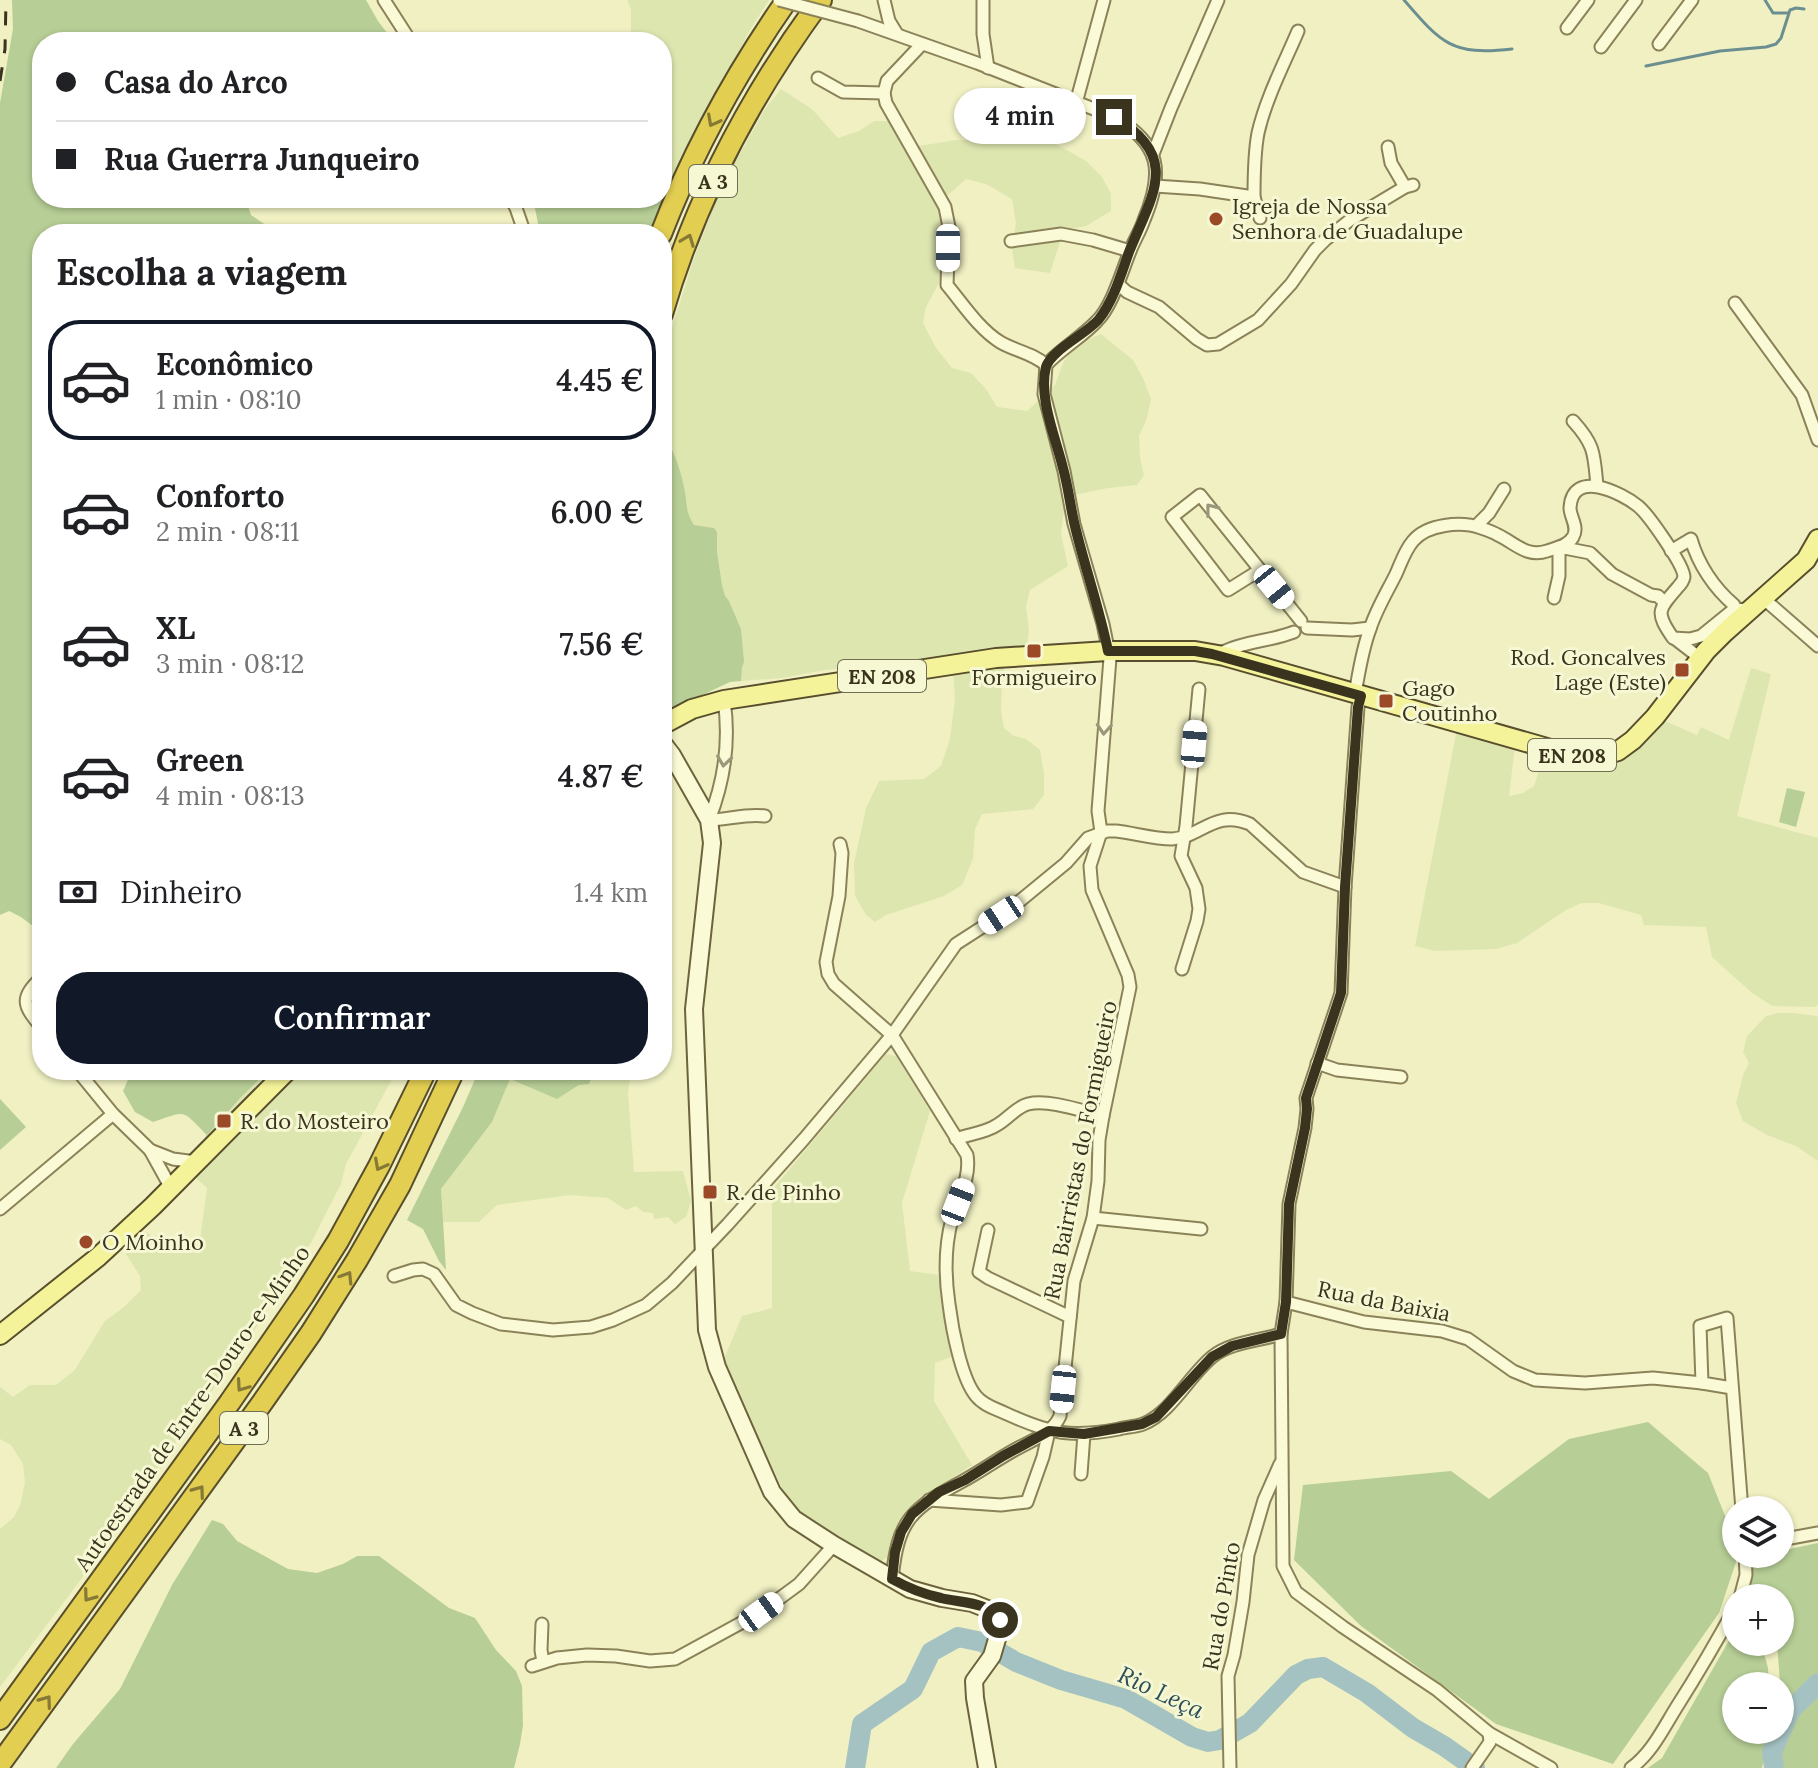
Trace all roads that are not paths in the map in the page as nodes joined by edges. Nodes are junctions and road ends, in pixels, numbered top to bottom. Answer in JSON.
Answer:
{"nodes":[{"id":1,"x":384,"y":0,"type":"edge"},
{"id":2,"x":779,"y":0,"type":"edge"},
{"id":3,"x":787,"y":0,"type":"edge"},
{"id":4,"x":821,"y":0,"type":"edge"},
{"id":5,"x":884,"y":0,"type":"edge"},
{"id":6,"x":1104,"y":0,"type":"edge"},
{"id":7,"x":1218,"y":0,"type":"edge"},
{"id":8,"x":1588,"y":0,"type":"edge"},
{"id":9,"x":1636,"y":0,"type":"edge"},
{"id":10,"x":1692,"y":0,"type":"edge"},
{"id":11,"x":980,"y":1,"type":"edge"},
{"id":12,"x":1567,"y":28,"type":"dead end"},
{"id":13,"x":1298,"y":31,"type":"dead end"},
{"id":14,"x":405,"y":32,"type":"edge"},
{"id":15,"x":898,"y":35,"type":"junction"},
{"id":16,"x":922,"y":44,"type":"junction"},
{"id":17,"x":1659,"y":44,"type":"dead end"},
{"id":18,"x":1601,"y":47,"type":"dead end"},
{"id":19,"x":988,"y":68,"type":"junction"},
{"id":20,"x":818,"y":78,"type":"dead end"},
{"id":21,"x":884,"y":93,"type":"junction"},
{"id":22,"x":1076,"y":103,"type":"junction"},
{"id":23,"x":1388,"y":147,"type":"dead end"},
{"id":24,"x":1153,"y":154,"type":"junction"},
{"id":25,"x":1155,"y":186,"type":"junction"},
{"id":26,"x":1254,"y":197,"type":"junction"},
{"id":27,"x":1260,"y":218,"type":"dead end"},
{"id":28,"x":665,"y":224,"type":"edge"},
{"id":29,"x":1011,"y":241,"type":"dead end"},
{"id":30,"x":1130,"y":251,"type":"junction"},
{"id":31,"x":1118,"y":284,"type":"junction"},
{"id":32,"x":672,"y":285,"type":"edge"},
{"id":33,"x":1735,"y":303,"type":"dead end"},
{"id":34,"x":1046,"y":365,"type":"junction"},
{"id":35,"x":1573,"y":421,"type":"dead end"},
{"id":36,"x":1818,"y":440,"type":"edge"},
{"id":37,"x":1597,"y":486,"type":"junction"},
{"id":38,"x":1504,"y":489,"type":"dead end"},
{"id":39,"x":1476,"y":526,"type":"junction"},
{"id":40,"x":1559,"y":547,"type":"junction"},
{"id":41,"x":1816,"y":547,"type":"edge"},
{"id":42,"x":1671,"y":551,"type":"junction"},
{"id":43,"x":1260,"y":570,"type":"junction"},
{"id":44,"x":1554,"y":598,"type":"dead end"},
{"id":45,"x":1664,"y":602,"type":"junction"},
{"id":46,"x":1749,"y":606,"type":"junction"},
{"id":47,"x":1304,"y":625,"type":"junction"},
{"id":48,"x":1370,"y":628,"type":"junction"},
{"id":49,"x":1673,"y":638,"type":"junction"},
{"id":50,"x":1260,"y":641,"type":"junction"},
{"id":51,"x":1818,"y":646,"type":"edge"},
{"id":52,"x":1108,"y":651,"type":"junction"},
{"id":53,"x":1224,"y":656,"type":"junction"},
{"id":54,"x":1700,"y":658,"type":"junction"},
{"id":55,"x":1247,"y":662,"type":"junction"},
{"id":56,"x":1199,"y":689,"type":"dead end"},
{"id":57,"x":1358,"y":695,"type":"junction"},
{"id":58,"x":724,"y":700,"type":"junction"},
{"id":59,"x":672,"y":720,"type":"edge"},
{"id":60,"x":672,"y":755,"type":"edge"},
{"id":61,"x":765,"y":816,"type":"dead end"},
{"id":62,"x":709,"y":820,"type":"junction"},
{"id":63,"x":1101,"y":832,"type":"junction"},
{"id":64,"x":1183,"y":836,"type":"junction"},
{"id":65,"x":840,"y":844,"type":"dead end"},
{"id":66,"x":1345,"y":887,"type":"junction"},
{"id":67,"x":1182,"y":969,"type":"dead end"},
{"id":68,"x":32,"y":988,"type":"edge"},
{"id":69,"x":32,"y":1016,"type":"edge"},
{"id":70,"x":892,"y":1035,"type":"junction"},
{"id":71,"x":1317,"y":1063,"type":"junction"},
{"id":72,"x":1401,"y":1077,"type":"dead end"},
{"id":73,"x":85,"y":1080,"type":"edge"},
{"id":74,"x":269,"y":1080,"type":"edge"},
{"id":75,"x":421,"y":1080,"type":"edge"},
{"id":76,"x":449,"y":1080,"type":"edge"},
{"id":77,"x":113,"y":1114,"type":"junction"},
{"id":78,"x":1103,"y":1116,"type":"junction"},
{"id":79,"x":956,"y":1139,"type":"junction"},
{"id":80,"x":150,"y":1150,"type":"junction"},
{"id":81,"x":196,"y":1162,"type":"junction"},
{"id":82,"x":171,"y":1188,"type":"junction"},
{"id":83,"x":0,"y":1209,"type":"edge"},
{"id":84,"x":1093,"y":1218,"type":"junction"},
{"id":85,"x":1201,"y":1229,"type":"dead end"},
{"id":86,"x":988,"y":1230,"type":"dead end"},
{"id":87,"x":704,"y":1247,"type":"junction"},
{"id":88,"x":394,"y":1276,"type":"dead end"},
{"id":89,"x":1286,"y":1302,"type":"junction"},
{"id":90,"x":1070,"y":1317,"type":"junction"},
{"id":91,"x":1281,"y":1334,"type":"junction"},
{"id":92,"x":0,"y":1335,"type":"edge"},
{"id":93,"x":1702,"y":1383,"type":"junction"},
{"id":94,"x":1732,"y":1388,"type":"junction"},
{"id":95,"x":1049,"y":1431,"type":"junction"},
{"id":96,"x":1084,"y":1434,"type":"junction"},
{"id":97,"x":1283,"y":1457,"type":"junction"},
{"id":98,"x":1081,"y":1474,"type":"dead end"},
{"id":99,"x":1741,"y":1496,"type":"edge"},
{"id":100,"x":929,"y":1500,"type":"junction"},
{"id":101,"x":1818,"y":1533,"type":"edge"},
{"id":102,"x":1794,"y":1537,"type":"edge"},
{"id":103,"x":834,"y":1545,"type":"junction"},
{"id":104,"x":892,"y":1579,"type":"junction"},
{"id":105,"x":542,"y":1624,"type":"dead end"},
{"id":106,"x":1722,"y":1631,"type":"edge"},
{"id":107,"x":0,"y":1719,"type":"edge"},
{"id":108,"x":1489,"y":1733,"type":"junction"},
{"id":109,"x":0,"y":1764,"type":"edge"},
{"id":110,"x":1475,"y":1764,"type":"edge"},
{"id":111,"x":987,"y":1768,"type":"edge"},
{"id":112,"x":1230,"y":1768,"type":"edge"},
{"id":113,"x":1551,"y":1768,"type":"edge"},
{"id":114,"x":1631,"y":1768,"type":"edge"}],
"edges":[{"from":1,"to":14,"type":"street"},
{"from":2,"to":15,"type":"street","bridge":true},
{"from":3,"to":28,"type":"highway","number":"A 3","one_way":true},
{"from":32,"to":4,"type":"highway","number":"A 3","one_way":true},
{"from":5,"to":15,"type":"street"},
{"from":6,"to":22,"type":"street"},
{"from":7,"to":24,"type":"street"},
{"from":8,"to":12,"type":"street"},
{"from":9,"to":18,"type":"street"},
{"from":10,"to":17,"type":"street"},
{"from":11,"to":19,"type":"street"},
{"from":13,"to":26,"type":"street"},
{"from":15,"to":16,"type":"street"},
{"from":16,"to":19,"type":"street"},
{"from":16,"to":21,"type":"street"},
{"from":19,"to":22,"type":"street"},
{"from":20,"to":21,"type":"street"},
{"from":21,"to":34,"type":"street"},
{"from":22,"to":24,"type":"street"},
{"from":23,"to":31,"type":"street"},
{"from":24,"to":25,"type":"street"},
{"from":25,"to":26,"type":"street"},
{"from":25,"to":30,"type":"street"},
{"from":26,"to":27,"type":"street"},
{"from":29,"to":30,"type":"street"},
{"from":30,"to":31,"type":"street"},
{"from":31,"to":34,"type":"street"},
{"from":33,"to":36,"type":"street"},
{"from":34,"to":52,"type":"street","name":"Rua Bairristas do Formigueiro"},
{"from":35,"to":37,"type":"street"},
{"from":37,"to":40,"type":"street"},
{"from":37,"to":42,"type":"street"},
{"from":38,"to":39,"type":"street"},
{"from":39,"to":40,"type":"street"},
{"from":39,"to":48,"type":"street"},
{"from":40,"to":44,"type":"street"},
{"from":40,"to":45,"type":"street"},
{"from":41,"to":46,"type":"main road","number":"EN 208"},
{"from":42,"to":45,"type":"street"},
{"from":42,"to":46,"type":"street"},
{"from":43,"to":43,"type":"street","one_way":true},
{"from":43,"to":47,"type":"street"},
{"from":45,"to":49,"type":"street"},
{"from":46,"to":49,"type":"street"},
{"from":46,"to":51,"type":"street"},
{"from":46,"to":54,"type":"main road","number":"EN 208"},
{"from":47,"to":48,"type":"street"},
{"from":47,"to":50,"type":"street"},
{"from":48,"to":57,"type":"street"},
{"from":49,"to":54,"type":"street"},
{"from":50,"to":53,"type":"street"},
{"from":50,"to":55,"type":"street"},
{"from":52,"to":53,"type":"main road","number":"EN 208"},
{"from":52,"to":58,"type":"main road","number":"EN 208"},
{"from":52,"to":63,"type":"street","name":"Rua Bairristas do Formigueiro","one_way":true},
{"from":53,"to":55,"type":"main road","number":"EN 208"},
{"from":54,"to":57,"type":"main road","number":"EN 208"},
{"from":55,"to":57,"type":"main road","number":"EN 208"},
{"from":56,"to":64,"type":"street"},
{"from":57,"to":66,"type":"street"},
{"from":58,"to":59,"type":"main road","number":"EN 208"},
{"from":58,"to":62,"type":"street","one_way":true},
{"from":60,"to":62,"type":"street"},
{"from":61,"to":62,"type":"street"},
{"from":62,"to":87,"type":"street"},
{"from":63,"to":64,"type":"street"},
{"from":63,"to":70,"type":"street"},
{"from":63,"to":78,"type":"street","name":"Rua Bairristas do Formigueiro"},
{"from":64,"to":66,"type":"street"},
{"from":64,"to":67,"type":"street"},
{"from":65,"to":70,"type":"street"},
{"from":66,"to":71,"type":"street"},
{"from":68,"to":69,"type":"street"},
{"from":70,"to":79,"type":"street"},
{"from":70,"to":87,"type":"street"},
{"from":71,"to":72,"type":"street"},
{"from":71,"to":89,"type":"street"},
{"from":73,"to":77,"type":"street"},
{"from":74,"to":81,"type":"main road"},
{"from":75,"to":107,"type":"highway","name":"Autoestrada de Entre-Douro-e-Minho","number":"A 3","one_way":true},
{"from":109,"to":76,"type":"highway","number":"A 3","one_way":true},
{"from":77,"to":80,"type":"street"},
{"from":77,"to":83,"type":"street"},
{"from":78,"to":79,"type":"street"},
{"from":78,"to":84,"type":"street","name":"Rua Bairristas do Formigueiro"},
{"from":79,"to":95,"type":"street"},
{"from":80,"to":81,"type":"street"},
{"from":80,"to":82,"type":"street"},
{"from":81,"to":82,"type":"main road"},
{"from":82,"to":92,"type":"main road"},
{"from":84,"to":85,"type":"street"},
{"from":84,"to":90,"type":"street","name":"Rua Bairristas do Formigueiro"},
{"from":86,"to":90,"type":"street"},
{"from":87,"to":88,"type":"street"},
{"from":87,"to":103,"type":"street"},
{"from":89,"to":91,"type":"street"},
{"from":89,"to":93,"type":"street","name":"Rua da Baixia"},
{"from":90,"to":95,"type":"street","name":"Rua Bairristas do Formigueiro"},
{"from":91,"to":96,"type":"street"},
{"from":91,"to":97,"type":"street"},
{"from":93,"to":94,"type":"street","name":"Rua da Baixia"},
{"from":93,"to":94,"type":"street"},
{"from":94,"to":99,"type":"street"},
{"from":95,"to":96,"type":"street"},
{"from":95,"to":100,"type":"street"},
{"from":95,"to":100,"type":"street","name":"Rua Bairristas do Formigueiro"},
{"from":96,"to":98,"type":"street"},
{"from":97,"to":108,"type":"street"},
{"from":97,"to":112,"type":"street","name":"Rua do Pinto"},
{"from":100,"to":104,"type":"street"},
{"from":101,"to":102,"type":"street"},
{"from":103,"to":104,"type":"street"},
{"from":103,"to":105,"type":"street"},
{"from":104,"to":111,"type":"street"},
{"from":106,"to":114,"type":"street"},
{"from":108,"to":110,"type":"street"},
{"from":108,"to":113,"type":"street"}]}
